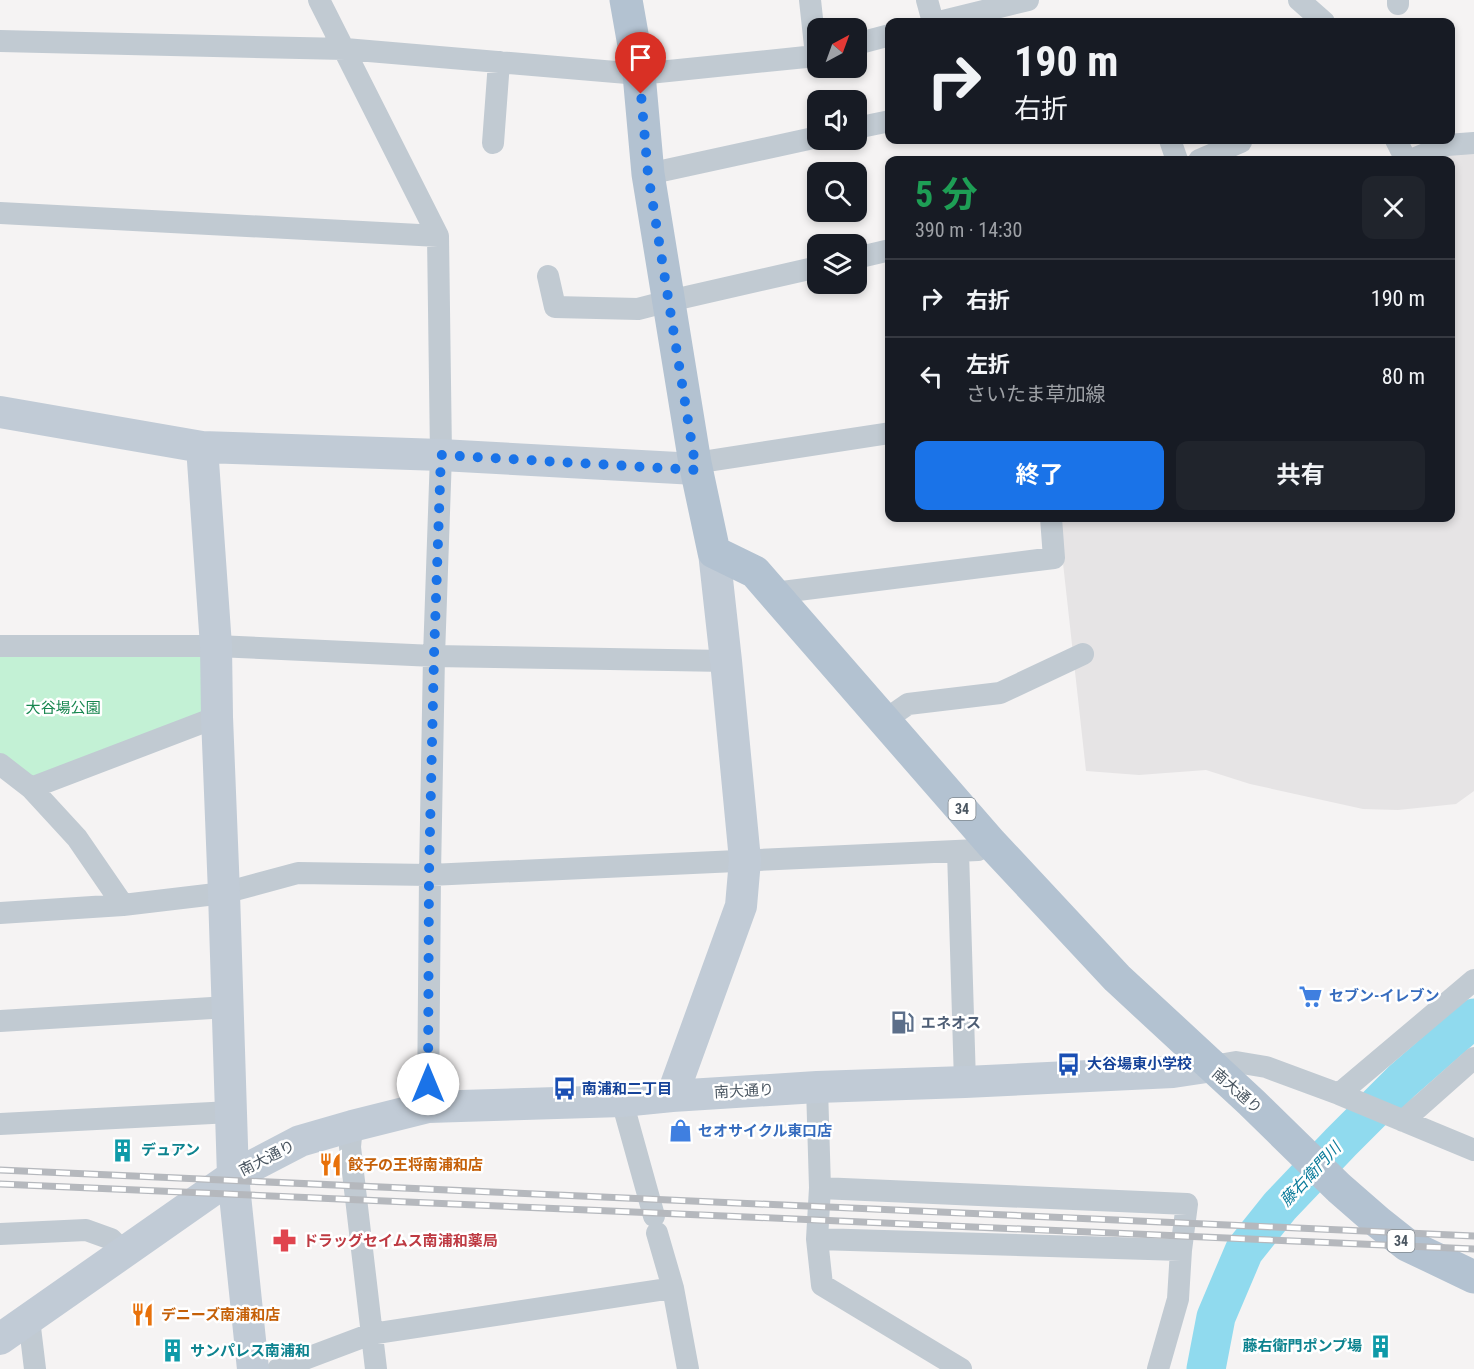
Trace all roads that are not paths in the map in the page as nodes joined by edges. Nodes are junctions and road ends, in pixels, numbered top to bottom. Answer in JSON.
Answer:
{"nodes":[{"id":1,"x":320,"y":0,"type":"edge"},
{"id":2,"x":626,"y":0,"type":"edge"},
{"id":3,"x":810,"y":0,"type":"edge"},
{"id":4,"x":927,"y":0,"type":"edge"},
{"id":5,"x":1028,"y":0,"type":"edge"},
{"id":6,"x":1299,"y":0,"type":"edge"},
{"id":7,"x":812,"y":18,"type":"edge"},
{"id":8,"x":932,"y":18,"type":"edge"},
{"id":9,"x":955,"y":18,"type":"edge"},
{"id":10,"x":1319,"y":18,"type":"edge"},
{"id":11,"x":885,"y":36,"type":"edge"},
{"id":12,"x":0,"y":40,"type":"edge"},
{"id":13,"x":867,"y":41,"type":"edge"},
{"id":14,"x":345,"y":49,"type":"junction"},
{"id":15,"x":807,"y":57,"type":"edge"},
{"id":16,"x":499,"y":62,"type":"junction"},
{"id":17,"x":639,"y":74,"type":"junction"},
{"id":18,"x":885,"y":122,"type":"edge"},
{"id":19,"x":867,"y":126,"type":"edge"},
{"id":20,"x":807,"y":139,"type":"edge"},
{"id":21,"x":493,"y":143,"type":"dead end"},
{"id":22,"x":1474,"y":143,"type":"edge"},
{"id":23,"x":1234,"y":144,"type":"edge"},
{"id":24,"x":1208,"y":156,"type":"edge"},
{"id":25,"x":1418,"y":156,"type":"edge"},
{"id":26,"x":648,"y":174,"type":"junction"},
{"id":27,"x":0,"y":213,"type":"edge"},
{"id":28,"x":438,"y":236,"type":"junction"},
{"id":29,"x":885,"y":251,"type":"edge"},
{"id":30,"x":867,"y":255,"type":"edge"},
{"id":31,"x":807,"y":270,"type":"edge"},
{"id":32,"x":548,"y":276,"type":"dead end"},
{"id":33,"x":669,"y":301,"type":"junction"},
{"id":34,"x":0,"y":412,"type":"edge"},
{"id":35,"x":885,"y":435,"type":"edge"},
{"id":36,"x":202,"y":447,"type":"junction"},
{"id":37,"x":441,"y":455,"type":"junction"},
{"id":38,"x":695,"y":466,"type":"junction"},
{"id":39,"x":1051,"y":522,"type":"edge"},
{"id":40,"x":714,"y":552,"type":"junction"},
{"id":41,"x":774,"y":594,"type":"junction"},
{"id":42,"x":0,"y":646,"type":"edge"},
{"id":43,"x":216,"y":646,"type":"junction"},
{"id":44,"x":1083,"y":654,"type":"dead end"},
{"id":45,"x":434,"y":656,"type":"junction"},
{"id":46,"x":726,"y":661,"type":"junction"},
{"id":47,"x":217,"y":717,"type":"junction"},
{"id":48,"x":885,"y":720,"type":"junction"},
{"id":49,"x":0,"y":764,"type":"edge"},
{"id":50,"x":31,"y":788,"type":"junction"},
{"id":51,"x":991,"y":843,"type":"junction"},
{"id":52,"x":958,"y":851,"type":"junction"},
{"id":53,"x":745,"y":860,"type":"junction"},
{"id":54,"x":429,"y":874,"type":"junction"},
{"id":55,"x":224,"y":893,"type":"junction"},
{"id":56,"x":123,"y":905,"type":"junction"},
{"id":57,"x":0,"y":913,"type":"edge"},
{"id":58,"x":1474,"y":980,"type":"edge"},
{"id":59,"x":228,"y":1007,"type":"junction"},
{"id":60,"x":0,"y":1021,"type":"edge"},
{"id":61,"x":1474,"y":1058,"type":"edge"},
{"id":62,"x":1214,"y":1066,"type":"junction"},
{"id":63,"x":965,"y":1082,"type":"junction"},
{"id":64,"x":817,"y":1087,"type":"junction"},
{"id":65,"x":672,"y":1096,"type":"junction"},
{"id":66,"x":1346,"y":1097,"type":"junction"},
{"id":67,"x":622,"y":1101,"type":"junction"},
{"id":68,"x":428,"y":1107,"type":"junction"},
{"id":69,"x":231,"y":1112,"type":"junction"},
{"id":70,"x":1399,"y":1119,"type":"junction"},
{"id":71,"x":0,"y":1124,"type":"edge"},
{"id":72,"x":352,"y":1126,"type":"junction"},
{"id":73,"x":1474,"y":1150,"type":"edge"},
{"id":74,"x":233,"y":1176,"type":"junction"},
{"id":75,"x":820,"y":1188,"type":"junction"},
{"id":76,"x":0,"y":1234,"type":"edge"},
{"id":77,"x":817,"y":1239,"type":"junction"},
{"id":78,"x":1181,"y":1250,"type":"junction"},
{"id":79,"x":125,"y":1253,"type":"junction"},
{"id":80,"x":1474,"y":1277,"type":"edge"},
{"id":81,"x":673,"y":1288,"type":"junction"},
{"id":82,"x":29,"y":1319,"type":"junction"},
{"id":83,"x":371,"y":1334,"type":"junction"},
{"id":84,"x":0,"y":1339,"type":"edge"},
{"id":85,"x":35,"y":1369,"type":"edge"},
{"id":86,"x":253,"y":1369,"type":"edge"},
{"id":87,"x":278,"y":1369,"type":"edge"},
{"id":88,"x":376,"y":1369,"type":"edge"},
{"id":89,"x":688,"y":1369,"type":"edge"},
{"id":90,"x":962,"y":1369,"type":"edge"},
{"id":91,"x":1158,"y":1369,"type":"edge"}],
"edges":[{"from":1,"to":14,"type":"street"},
{"from":2,"to":17,"type":"main road"},
{"from":3,"to":7,"type":"street"},
{"from":4,"to":8,"type":"street"},
{"from":5,"to":9,"type":"street"},
{"from":6,"to":10,"type":"street"},
{"from":11,"to":13,"type":"street"},
{"from":12,"to":14,"type":"street"},
{"from":14,"to":16,"type":"street"},
{"from":14,"to":28,"type":"street"},
{"from":15,"to":17,"type":"street"},
{"from":16,"to":17,"type":"street"},
{"from":16,"to":21,"type":"street"},
{"from":17,"to":26,"type":"main road"},
{"from":18,"to":19,"type":"street"},
{"from":20,"to":26,"type":"street"},
{"from":22,"to":25,"type":"street"},
{"from":23,"to":24,"type":"street"},
{"from":26,"to":33,"type":"main road"},
{"from":27,"to":28,"type":"street"},
{"from":28,"to":37,"type":"street"},
{"from":29,"to":30,"type":"street"},
{"from":31,"to":33,"type":"street"},
{"from":32,"to":33,"type":"street"},
{"from":33,"to":38,"type":"main road"},
{"from":34,"to":36,"type":"street"},
{"from":35,"to":38,"type":"street"},
{"from":36,"to":37,"type":"street"},
{"from":36,"to":43,"type":"street"},
{"from":37,"to":38,"type":"street"},
{"from":37,"to":45,"type":"street"},
{"from":38,"to":40,"type":"main road"},
{"from":39,"to":41,"type":"street"},
{"from":40,"to":41,"type":"main road","number":"34"},
{"from":40,"to":46,"type":"street"},
{"from":41,"to":48,"type":"main road","number":"34"},
{"from":42,"to":43,"type":"street"},
{"from":43,"to":45,"type":"street"},
{"from":43,"to":47,"type":"street"},
{"from":44,"to":48,"type":"street"},
{"from":45,"to":46,"type":"street"},
{"from":45,"to":54,"type":"street"},
{"from":46,"to":53,"type":"street"},
{"from":47,"to":50,"type":"street"},
{"from":47,"to":55,"type":"street"},
{"from":48,"to":51,"type":"main road","number":"34"},
{"from":49,"to":50,"type":"street"},
{"from":50,"to":56,"type":"street"},
{"from":51,"to":52,"type":"street"},
{"from":51,"to":62,"type":"main road","number":"34"},
{"from":52,"to":53,"type":"street"},
{"from":52,"to":63,"type":"street"},
{"from":53,"to":54,"type":"street"},
{"from":53,"to":65,"type":"street"},
{"from":54,"to":55,"type":"street"},
{"from":54,"to":68,"type":"street"},
{"from":55,"to":56,"type":"street"},
{"from":55,"to":59,"type":"street"},
{"from":56,"to":57,"type":"street"},
{"from":58,"to":66,"type":"street"},
{"from":59,"to":60,"type":"street"},
{"from":59,"to":69,"type":"street"},
{"from":61,"to":70,"type":"street"},
{"from":62,"to":63,"type":"street","name":"南大通り"},
{"from":62,"to":66,"type":"street"},
{"from":62,"to":80,"type":"main road","name":"南大通り","number":"34"},
{"from":63,"to":64,"type":"street","name":"南大通り"},
{"from":64,"to":65,"type":"street","name":"南大通り"},
{"from":64,"to":75,"type":"street"},
{"from":65,"to":67,"type":"street","name":"南大通り"},
{"from":66,"to":70,"type":"street"},
{"from":67,"to":68,"type":"street","name":"南大通り"},
{"from":67,"to":81,"type":"street"},
{"from":68,"to":72,"type":"street","name":"南大通り"},
{"from":69,"to":71,"type":"street"},
{"from":69,"to":74,"type":"street"},
{"from":70,"to":73,"type":"street"},
{"from":72,"to":74,"type":"street","name":"南大通り"},
{"from":72,"to":83,"type":"street"},
{"from":74,"to":79,"type":"street","name":"南大通り"},
{"from":74,"to":86,"type":"street"},
{"from":75,"to":77,"type":"street"},
{"from":75,"to":78,"type":"street"},
{"from":76,"to":79,"type":"street"},
{"from":77,"to":78,"type":"street"},
{"from":77,"to":90,"type":"street"},
{"from":78,"to":91,"type":"street"},
{"from":79,"to":82,"type":"street","name":"南大通り"},
{"from":81,"to":83,"type":"street"},
{"from":81,"to":89,"type":"street"},
{"from":82,"to":84,"type":"street","name":"南大通り"},
{"from":82,"to":85,"type":"street"},
{"from":83,"to":87,"type":"street"},
{"from":83,"to":88,"type":"street"}]}
